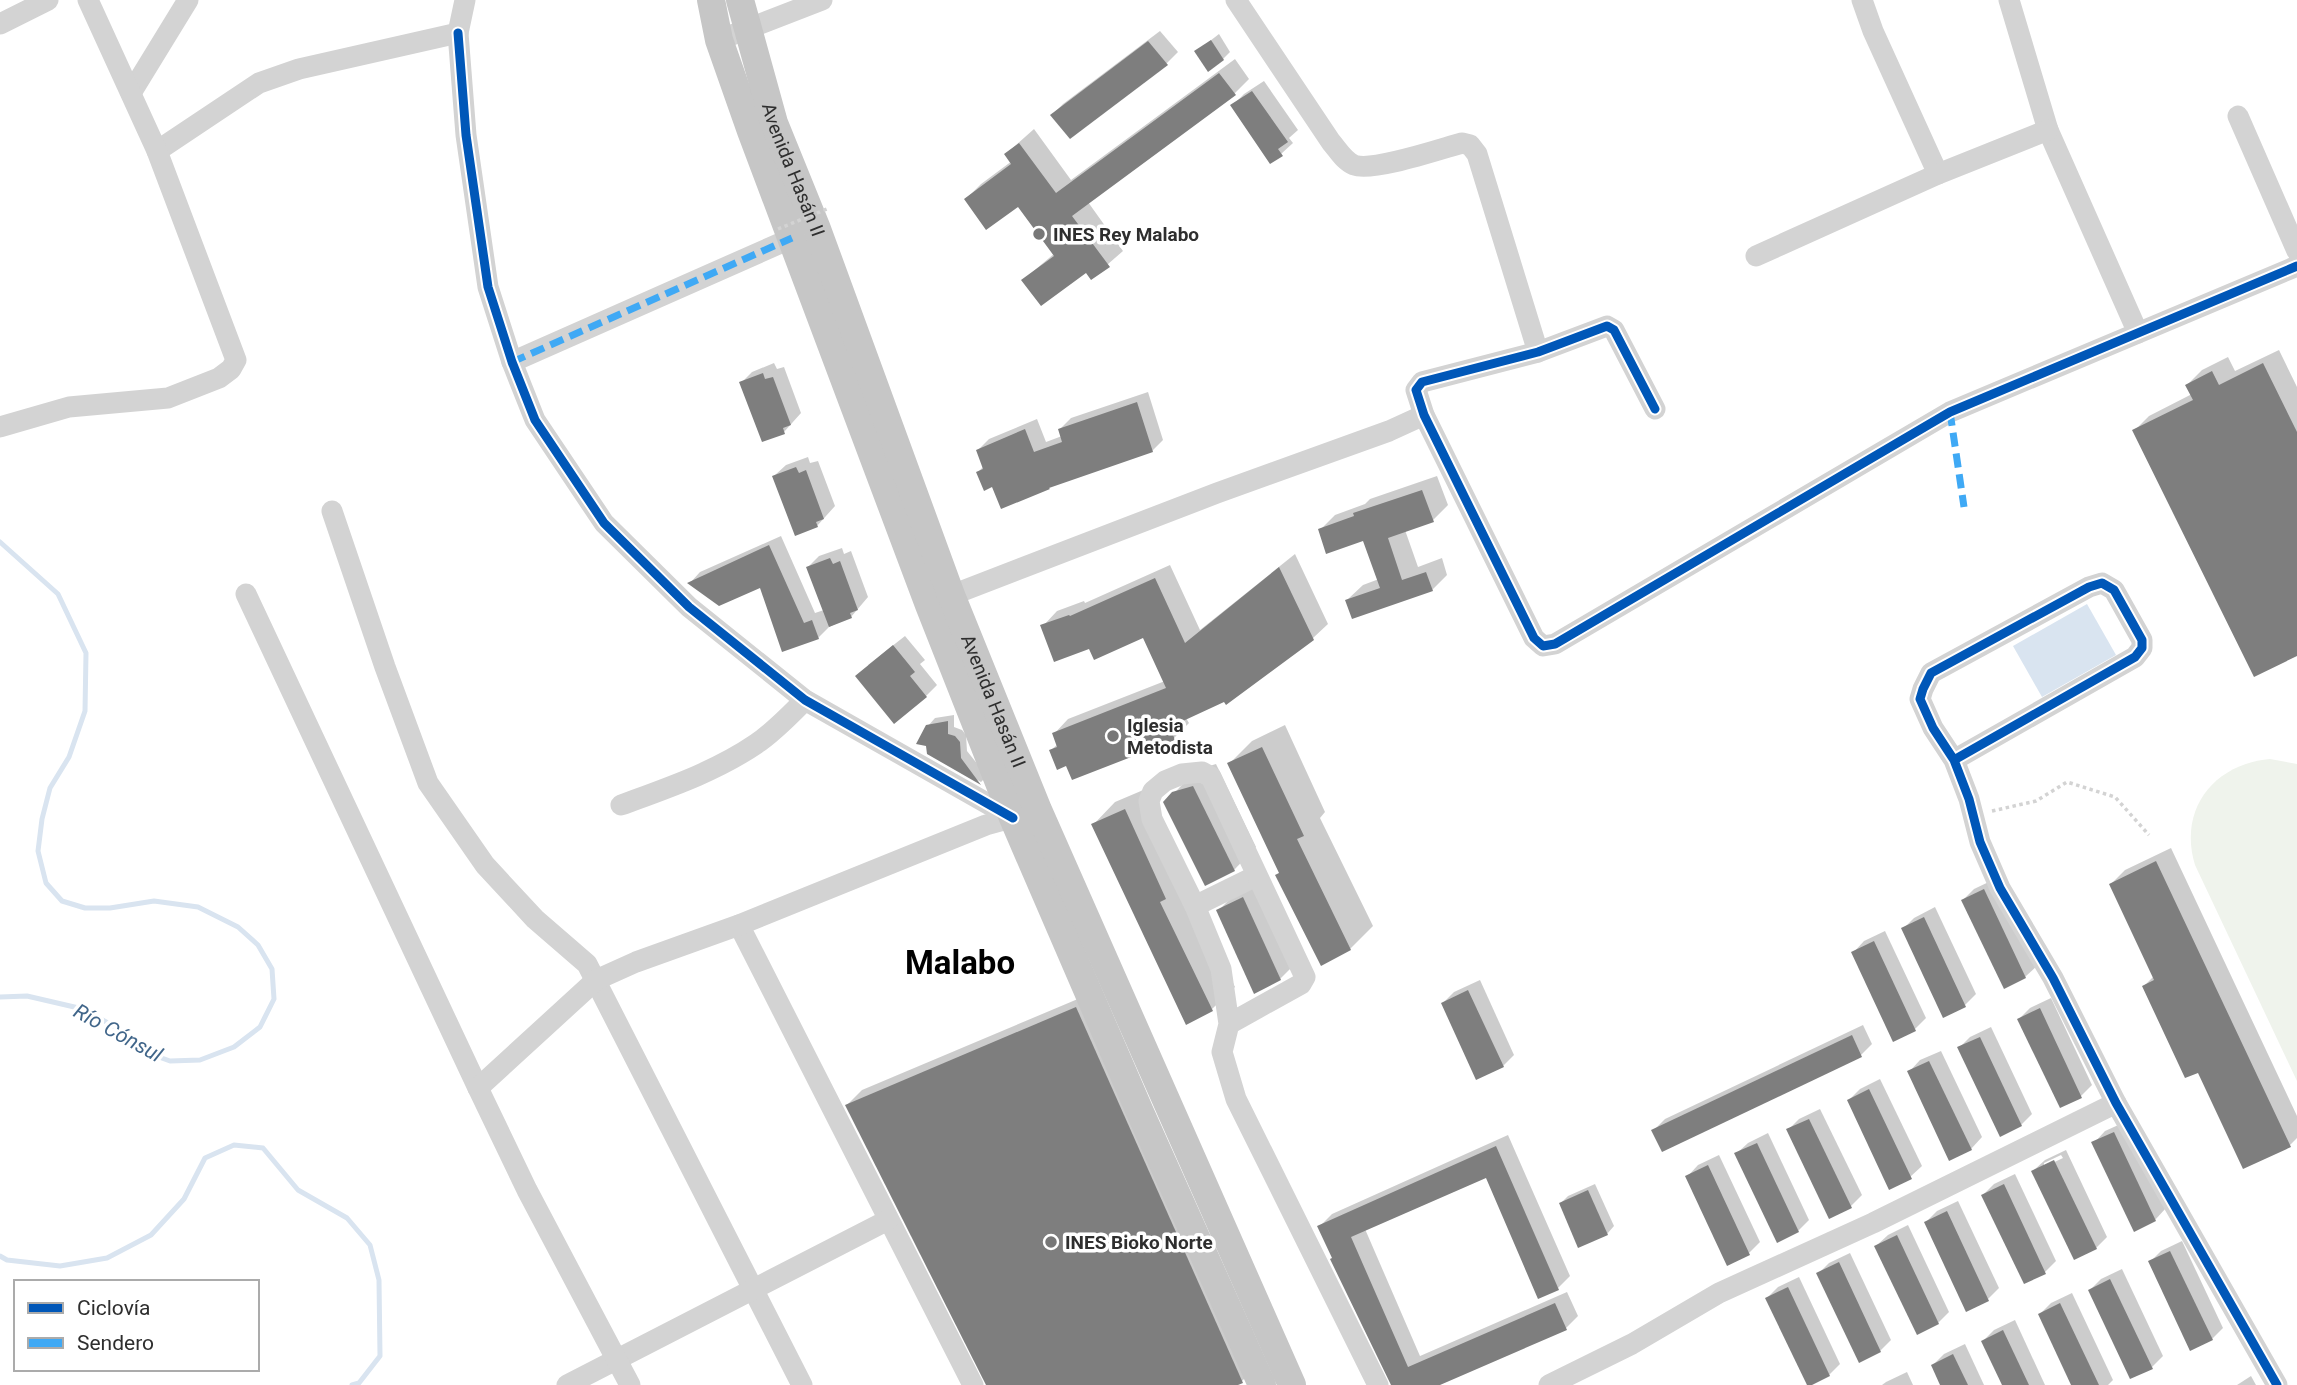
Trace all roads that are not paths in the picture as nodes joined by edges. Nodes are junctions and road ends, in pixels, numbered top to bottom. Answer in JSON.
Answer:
{"nodes":[{"id":1,"x":48,"y":0,"type":"edge"},
{"id":2,"x":88,"y":0,"type":"edge"},
{"id":3,"x":188,"y":0,"type":"edge"},
{"id":4,"x":465,"y":0,"type":"edge"},
{"id":5,"x":711,"y":0,"type":"edge"},
{"id":6,"x":740,"y":0,"type":"edge"},
{"id":7,"x":821,"y":0,"type":"edge"},
{"id":8,"x":1236,"y":0,"type":"edge"},
{"id":9,"x":1861,"y":0,"type":"edge"},
{"id":10,"x":2009,"y":0,"type":"edge"},
{"id":11,"x":0,"y":24,"type":"edge"},
{"id":12,"x":747,"y":30,"type":"junction"},
{"id":13,"x":458,"y":33,"type":"junction"},
{"id":14,"x":719,"y":40,"type":"junction"},
{"id":15,"x":131,"y":93,"type":"junction"},
{"id":16,"x":2238,"y":116,"type":"dead end"},
{"id":17,"x":2048,"y":130,"type":"junction"},
{"id":18,"x":157,"y":151,"type":"junction"},
{"id":19,"x":1938,"y":174,"type":"junction"},
{"id":20,"x":785,"y":234,"type":"junction"},
{"id":21,"x":2297,"y":251,"type":"edge"},
{"id":22,"x":1756,"y":256,"type":"dead end"},
{"id":23,"x":2297,"y":266,"type":"edge"},
{"id":24,"x":2138,"y":333,"type":"junction"},
{"id":25,"x":1538,"y":352,"type":"junction"},
{"id":26,"x":512,"y":362,"type":"junction"},
{"id":27,"x":1655,"y":409,"type":"dead end"},
{"id":28,"x":1424,"y":415,"type":"junction"},
{"id":29,"x":0,"y":427,"type":"edge"},
{"id":30,"x":332,"y":511,"type":"dead end"},
{"id":31,"x":246,"y":594,"type":"dead end"},
{"id":32,"x":940,"y":600,"type":"junction"},
{"id":33,"x":805,"y":700,"type":"junction"},
{"id":34,"x":1954,"y":760,"type":"junction"},
{"id":35,"x":621,"y":805,"type":"dead end"},
{"id":36,"x":1025,"y":814,"type":"junction"},
{"id":37,"x":1256,"y":876,"type":"junction"},
{"id":38,"x":1195,"y":906,"type":"junction"},
{"id":39,"x":739,"y":925,"type":"junction"},
{"id":40,"x":596,"y":980,"type":"junction"},
{"id":41,"x":1229,"y":1024,"type":"junction"},
{"id":42,"x":478,"y":1088,"type":"junction"},
{"id":43,"x":2116,"y":1103,"type":"junction"},
{"id":44,"x":888,"y":1220,"type":"junction"},
{"id":45,"x":754,"y":1288,"type":"junction"},
{"id":46,"x":617,"y":1359,"type":"junction"},
{"id":47,"x":566,"y":1385,"type":"edge"},
{"id":48,"x":630,"y":1385,"type":"edge"},
{"id":49,"x":802,"y":1385,"type":"edge"},
{"id":50,"x":973,"y":1385,"type":"edge"},
{"id":51,"x":1262,"y":1385,"type":"edge"},
{"id":52,"x":1292,"y":1385,"type":"edge"},
{"id":53,"x":1378,"y":1385,"type":"edge"},
{"id":54,"x":1549,"y":1385,"type":"edge"},
{"id":55,"x":2277,"y":1385,"type":"edge"}],
"edges":[{"from":1,"to":11,"type":"street"},
{"from":2,"to":15,"type":"street"},
{"from":3,"to":15,"type":"street"},
{"from":4,"to":13,"type":"street"},
{"from":5,"to":14,"type":"main road","name":"Avenida Hasán II"},
{"from":6,"to":12,"type":"main road","name":"Avenida Hasán II"},
{"from":7,"to":12,"type":"street"},
{"from":8,"to":25,"type":"street"},
{"from":9,"to":19,"type":"street"},
{"from":10,"to":17,"type":"street"},
{"from":12,"to":14,"type":"street"},
{"from":12,"to":32,"type":"main road","name":"Avenida Hasán II"},
{"from":13,"to":18,"type":"street"},
{"from":13,"to":26,"type":"street"},
{"from":14,"to":20,"type":"main road","name":"Avenida Hasán II"},
{"from":15,"to":18,"type":"street"},
{"from":16,"to":21,"type":"street"},
{"from":17,"to":19,"type":"street"},
{"from":17,"to":24,"type":"street"},
{"from":18,"to":29,"type":"street"},
{"from":19,"to":22,"type":"street"},
{"from":20,"to":26,"type":"street"},
{"from":20,"to":32,"type":"main road","name":"Avenida Hasán II"},
{"from":23,"to":24,"type":"street"},
{"from":24,"to":28,"type":"street"},
{"from":25,"to":27,"type":"street"},
{"from":25,"to":28,"type":"street"},
{"from":26,"to":33,"type":"street"},
{"from":28,"to":32,"type":"street"},
{"from":30,"to":40,"type":"street"},
{"from":31,"to":42,"type":"street"},
{"from":32,"to":36,"type":"main road","name":"Avenida Hasán II"},
{"from":33,"to":35,"type":"street"},
{"from":33,"to":36,"type":"street"},
{"from":34,"to":34,"type":"street"},
{"from":34,"to":43,"type":"street"},
{"from":36,"to":39,"type":"street"},
{"from":36,"to":51,"type":"main road","name":"Avenida Hasán II"},
{"from":36,"to":52,"type":"main road","name":"Avenida Hasán II"},
{"from":37,"to":38,"type":"street"},
{"from":37,"to":38,"type":"street"},
{"from":37,"to":41,"type":"street"},
{"from":38,"to":41,"type":"street"},
{"from":39,"to":40,"type":"street"},
{"from":39,"to":44,"type":"street"},
{"from":40,"to":42,"type":"street"},
{"from":40,"to":45,"type":"street"},
{"from":41,"to":53,"type":"street"},
{"from":42,"to":46,"type":"street"},
{"from":43,"to":54,"type":"street"},
{"from":43,"to":55,"type":"street"},
{"from":44,"to":45,"type":"street"},
{"from":44,"to":50,"type":"street"},
{"from":45,"to":46,"type":"street"},
{"from":45,"to":49,"type":"street"},
{"from":46,"to":47,"type":"street"},
{"from":46,"to":48,"type":"street"}]}
